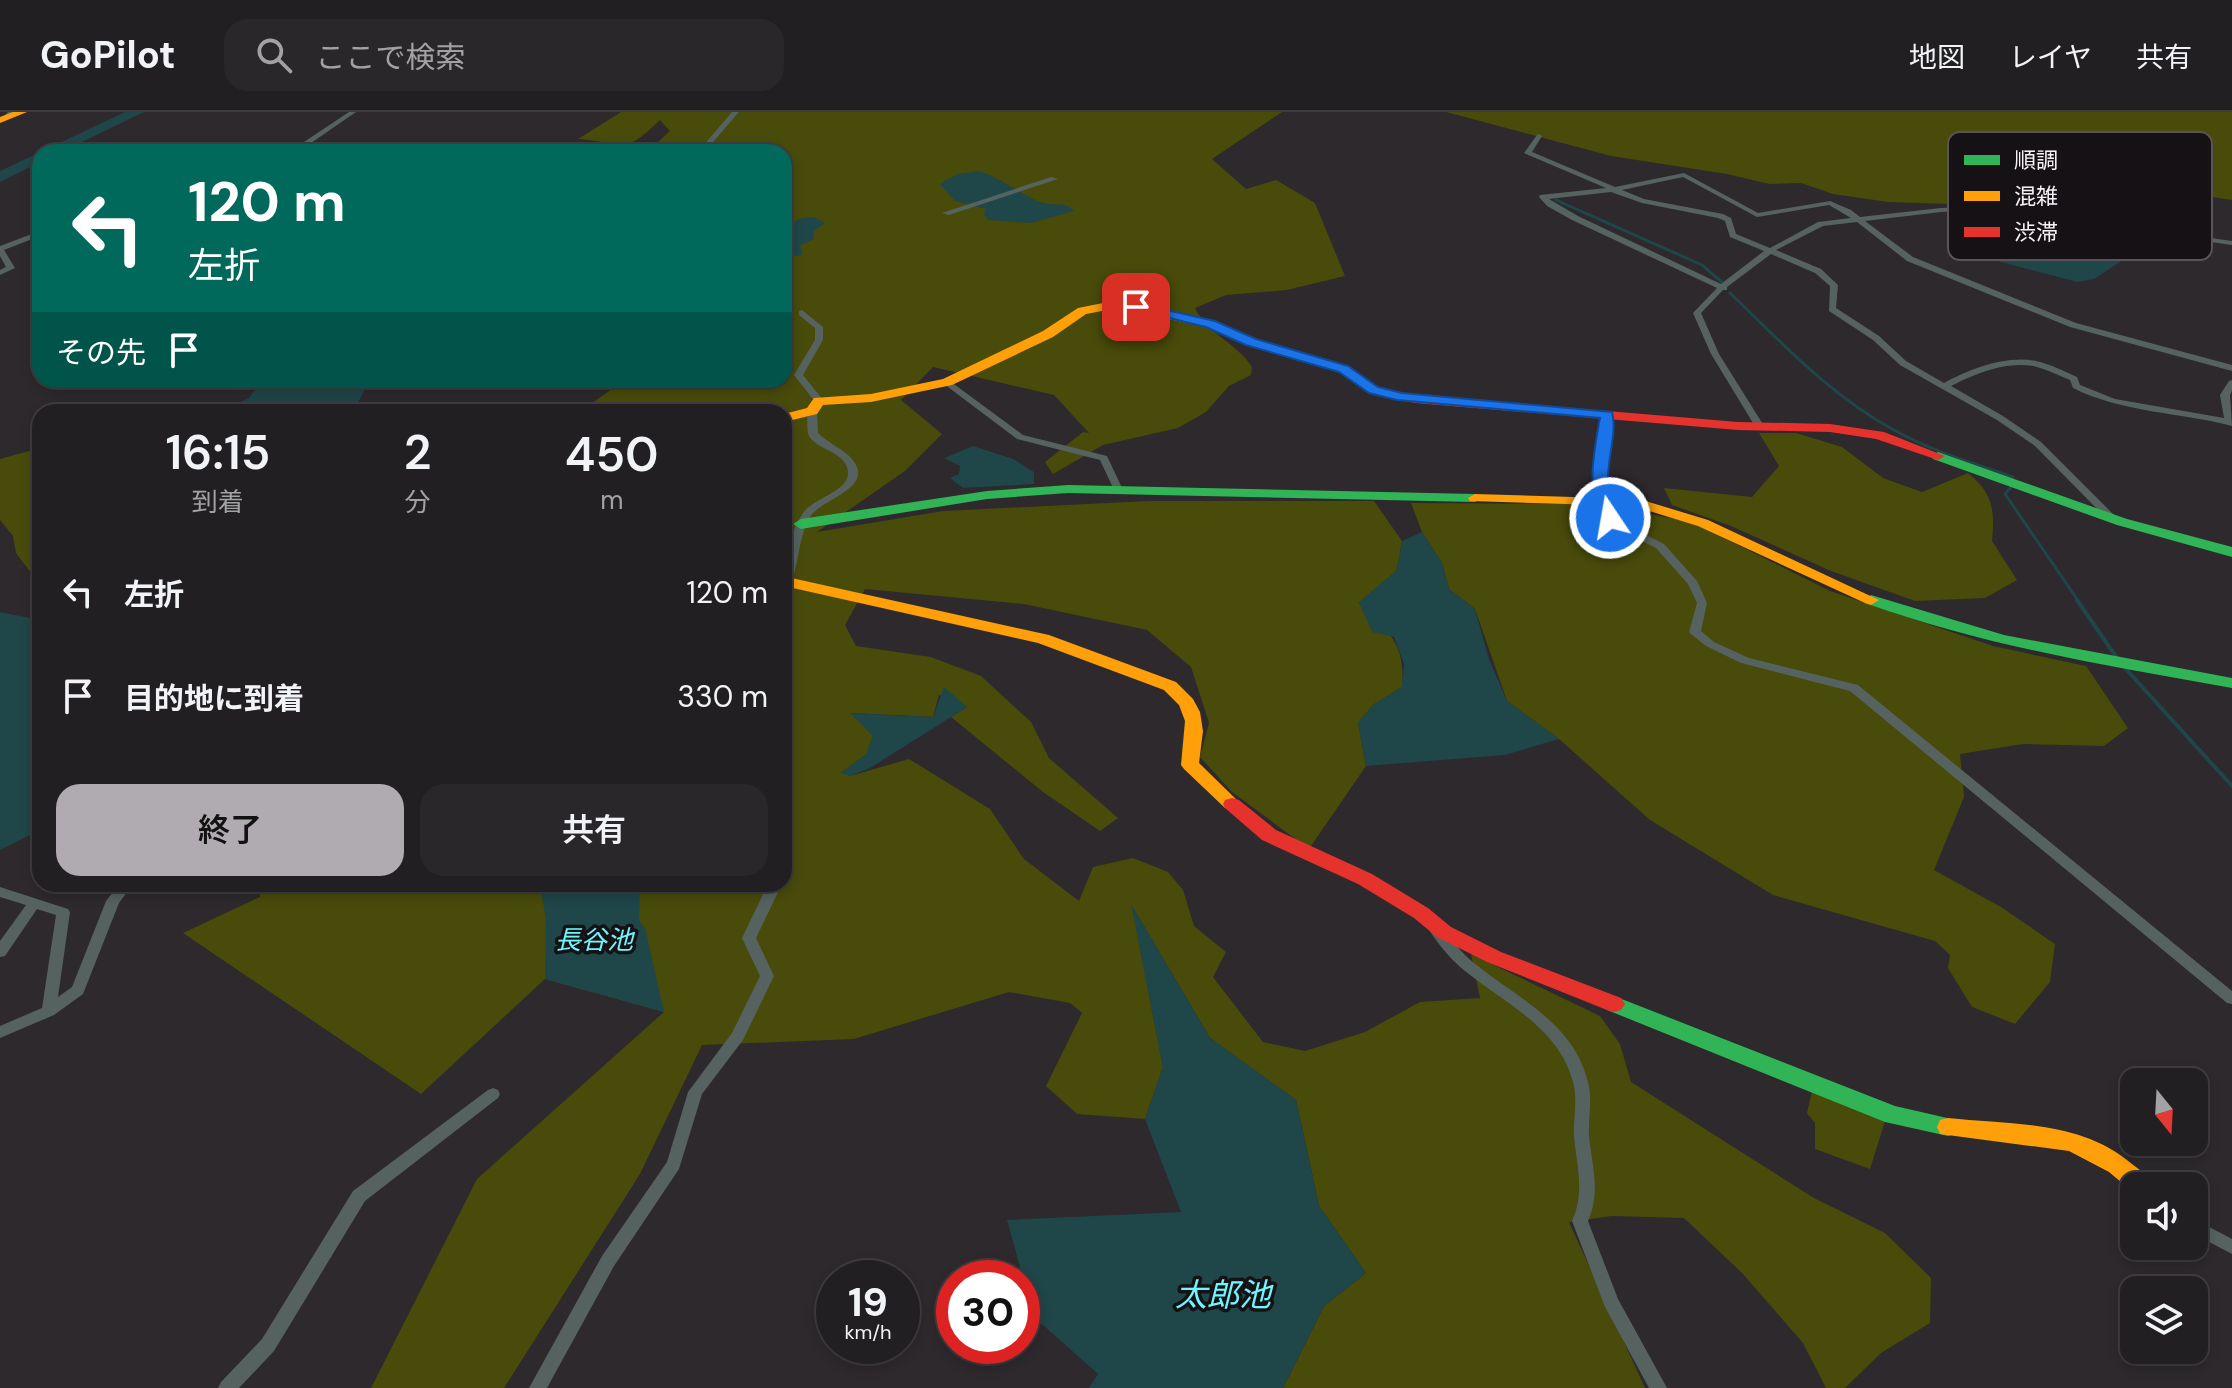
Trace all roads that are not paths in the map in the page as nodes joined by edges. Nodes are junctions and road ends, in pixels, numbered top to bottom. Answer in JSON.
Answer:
{"nodes":[{"id":1,"x":353,"y":112,"type":"edge"},
{"id":2,"x":736,"y":112,"type":"edge"},
{"id":3,"x":1539,"y":136,"type":"dead end"},
{"id":4,"x":305,"y":144,"type":"edge"},
{"id":5,"x":709,"y":144,"type":"edge"},
{"id":6,"x":1054,"y":179,"type":"dead end"},
{"id":7,"x":1611,"y":190,"type":"junction"},
{"id":8,"x":1948,"y":211,"type":"edge"},
{"id":9,"x":946,"y":213,"type":"dead end"},
{"id":10,"x":1859,"y":220,"type":"junction"},
{"id":11,"x":32,"y":236,"type":"edge"},
{"id":12,"x":2212,"y":240,"type":"edge"},
{"id":13,"x":2232,"y":243,"type":"edge"},
{"id":14,"x":0,"y":249,"type":"edge"},
{"id":15,"x":1772,"y":250,"type":"junction"},
{"id":16,"x":0,"y":273,"type":"edge"},
{"id":17,"x":1724,"y":288,"type":"junction"},
{"id":18,"x":802,"y":313,"type":"dead end"},
{"id":19,"x":2232,"y":368,"type":"edge"},
{"id":20,"x":947,"y":382,"type":"junction"},
{"id":21,"x":2232,"y":383,"type":"edge"},
{"id":22,"x":1945,"y":386,"type":"junction"},
{"id":23,"x":815,"y":406,"type":"junction"},
{"id":24,"x":792,"y":415,"type":"edge"},
{"id":25,"x":1607,"y":415,"type":"junction"},
{"id":26,"x":2230,"y":422,"type":"edge"},
{"id":27,"x":1759,"y":426,"type":"junction"},
{"id":28,"x":1118,"y":490,"type":"junction"},
{"id":29,"x":1602,"y":498,"type":"junction"},
{"id":30,"x":2112,"y":518,"type":"junction"},
{"id":31,"x":801,"y":524,"type":"junction"},
{"id":32,"x":2232,"y":552,"type":"edge"},
{"id":33,"x":792,"y":561,"type":"edge"},
{"id":34,"x":792,"y":586,"type":"edge"},
{"id":35,"x":2232,"y":683,"type":"edge"},
{"id":36,"x":0,"y":892,"type":"edge"},
{"id":37,"x":120,"y":892,"type":"edge"},
{"id":38,"x":771,"y":892,"type":"edge"},
{"id":39,"x":34,"y":903,"type":"junction"},
{"id":40,"x":1421,"y":913,"type":"junction"},
{"id":41,"x":0,"y":952,"type":"edge"},
{"id":42,"x":2232,"y":999,"type":"edge"},
{"id":43,"x":49,"y":1011,"type":"junction"},
{"id":44,"x":0,"y":1032,"type":"edge"},
{"id":45,"x":493,"y":1094,"type":"dead end"},
{"id":46,"x":2126,"y":1172,"type":"edge"},
{"id":47,"x":2208,"y":1234,"type":"edge"},
{"id":48,"x":2232,"y":1247,"type":"edge"},
{"id":49,"x":227,"y":1388,"type":"edge"},
{"id":50,"x":538,"y":1388,"type":"edge"},
{"id":51,"x":1658,"y":1388,"type":"edge"}],
"edges":[{"from":1,"to":4,"type":"street"},
{"from":2,"to":5,"type":"street"},
{"from":3,"to":7,"type":"street"},
{"from":6,"to":9,"type":"street"},
{"from":7,"to":10,"type":"street"},
{"from":7,"to":15,"type":"street"},
{"from":7,"to":17,"type":"street"},
{"from":8,"to":10,"type":"street"},
{"from":10,"to":15,"type":"street"},
{"from":10,"to":19,"type":"street"},
{"from":11,"to":14,"type":"street"},
{"from":12,"to":13,"type":"street"},
{"from":14,"to":16,"type":"street"},
{"from":15,"to":17,"type":"street"},
{"from":15,"to":22,"type":"street"},
{"from":17,"to":27,"type":"street"},
{"from":18,"to":23,"type":"street"},
{"from":20,"to":23,"type":"street"},
{"from":20,"to":25,"type":"street"},
{"from":20,"to":28,"type":"street"},
{"from":21,"to":26,"type":"street"},
{"from":22,"to":26,"type":"street"},
{"from":22,"to":30,"type":"street"},
{"from":23,"to":24,"type":"street"},
{"from":23,"to":31,"type":"street"},
{"from":25,"to":27,"type":"street"},
{"from":25,"to":29,"type":"street"},
{"from":27,"to":30,"type":"street"},
{"from":28,"to":29,"type":"street"},
{"from":28,"to":31,"type":"street"},
{"from":29,"to":35,"type":"street"},
{"from":29,"to":42,"type":"street"},
{"from":30,"to":32,"type":"street"},
{"from":31,"to":33,"type":"street"},
{"from":34,"to":40,"type":"street"},
{"from":36,"to":39,"type":"street"},
{"from":37,"to":43,"type":"street"},
{"from":38,"to":50,"type":"street"},
{"from":39,"to":41,"type":"street"},
{"from":39,"to":43,"type":"street"},
{"from":40,"to":46,"type":"street"},
{"from":40,"to":51,"type":"street"},
{"from":43,"to":44,"type":"street"},
{"from":45,"to":49,"type":"street"},
{"from":47,"to":48,"type":"street"}]}
